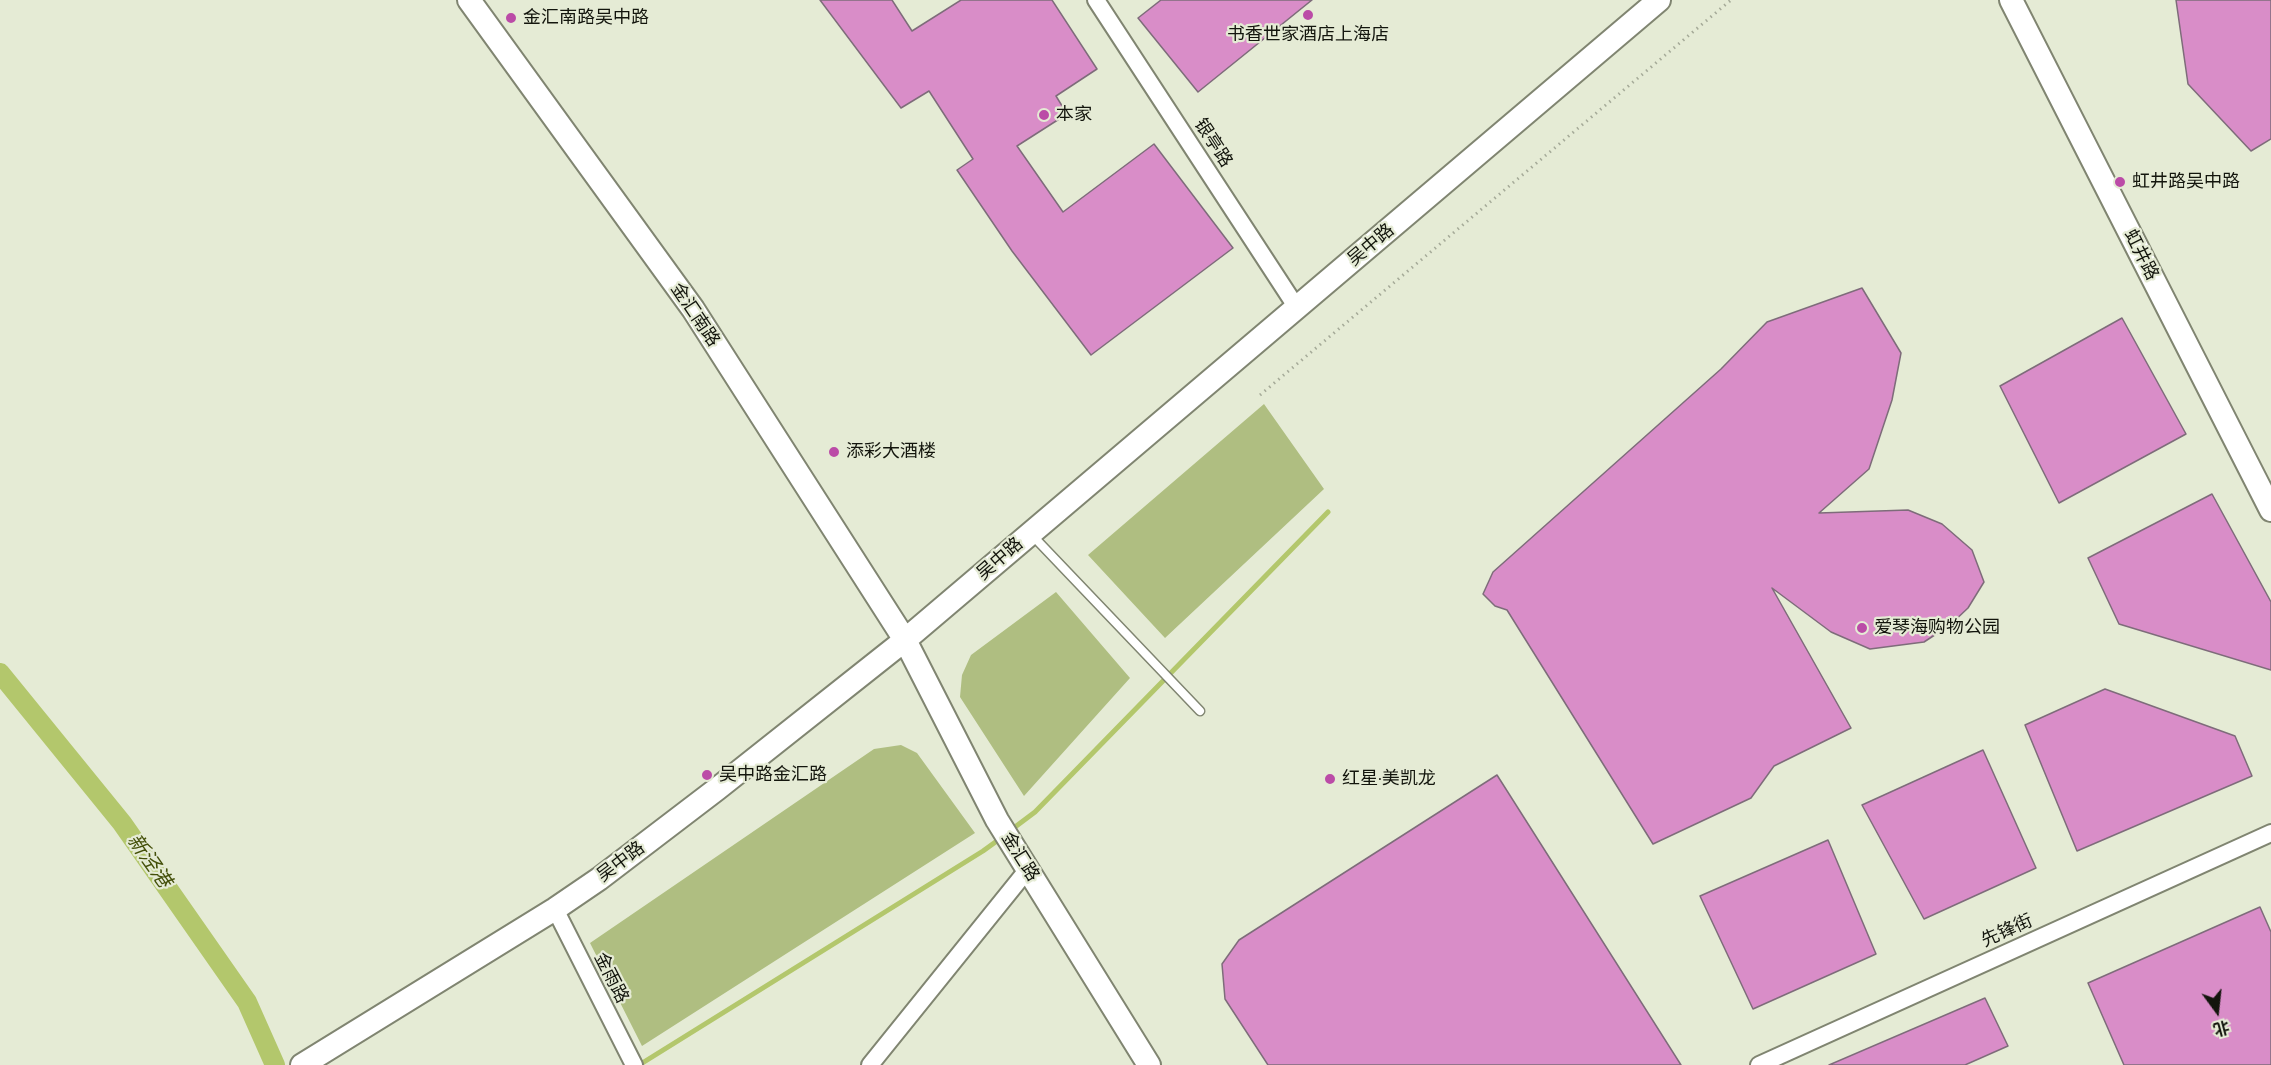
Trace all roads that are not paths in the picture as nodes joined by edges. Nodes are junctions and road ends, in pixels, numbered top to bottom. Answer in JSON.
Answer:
{"nodes":[{"id":1,"x":469,"y":0,"type":"edge"},
{"id":2,"x":1096,"y":0,"type":"edge"},
{"id":3,"x":1659,"y":0,"type":"edge"},
{"id":4,"x":2011,"y":0,"type":"edge"},
{"id":5,"x":1297,"y":308,"type":"junction"},
{"id":6,"x":2271,"y":510,"type":"edge"},
{"id":7,"x":1030,"y":533,"type":"junction"},
{"id":8,"x":905,"y":640,"type":"junction"},
{"id":9,"x":1200,"y":711,"type":"dead end"},
{"id":10,"x":2271,"y":832,"type":"edge"},
{"id":11,"x":1024,"y":862,"type":"junction"},
{"id":12,"x":555,"y":909,"type":"junction"},
{"id":13,"x":631,"y":1060,"type":"edge"},
{"id":14,"x":307,"y":1062,"type":"edge"},
{"id":15,"x":1768,"y":1063,"type":"edge"},
{"id":16,"x":870,"y":1065,"type":"edge"},
{"id":17,"x":1149,"y":1065,"type":"edge"}],
"edges":[{"from":1,"to":8,"type":"street","name":"金汇南路"},
{"from":2,"to":5,"type":"street","name":"银亭路"},
{"from":3,"to":5,"type":"street","name":"吴中路"},
{"from":4,"to":6,"type":"street","name":"虹井路"},
{"from":5,"to":7,"type":"street","name":"吴中路"},
{"from":7,"to":8,"type":"street","name":"吴中路"},
{"from":7,"to":9,"type":"lane"},
{"from":8,"to":11,"type":"street","name":"金汇路"},
{"from":8,"to":12,"type":"street","name":"吴中路"},
{"from":10,"to":15,"type":"street","name":"先锋街"},
{"from":11,"to":16,"type":"street"},
{"from":11,"to":17,"type":"street","name":"金汇路"},
{"from":12,"to":13,"type":"street","name":"金雨路"},
{"from":12,"to":14,"type":"street","name":"吴中路"}]}
